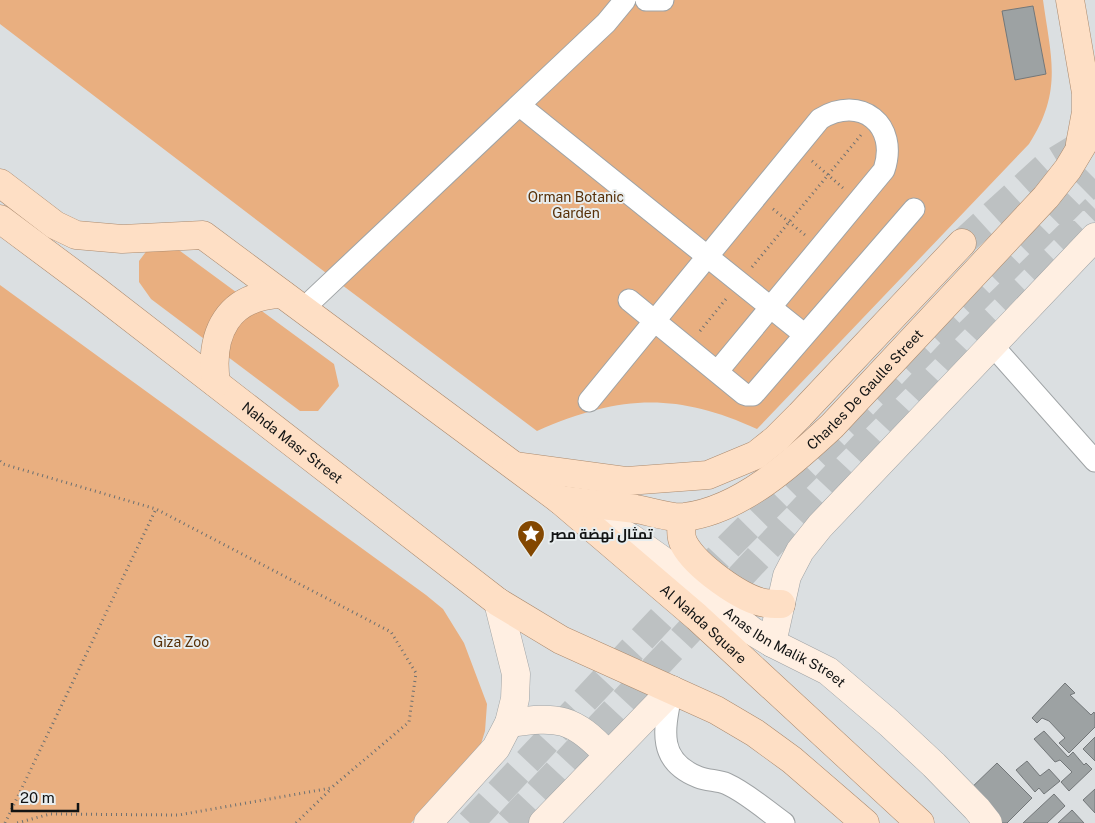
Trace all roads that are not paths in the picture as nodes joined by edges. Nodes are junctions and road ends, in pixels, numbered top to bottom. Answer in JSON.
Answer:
{"nodes":[{"id":1,"x":625,"y":0,"type":"edge"},
{"id":2,"x":646,"y":0,"type":"edge"},
{"id":3,"x":663,"y":0,"type":"edge"},
{"id":4,"x":1070,"y":0,"type":"edge"},
{"id":5,"x":519,"y":104,"type":"junction"},
{"id":6,"x":1095,"y":124,"type":"edge"},
{"id":7,"x":1077,"y":153,"type":"junction"},
{"id":8,"x":0,"y":183,"type":"edge"},
{"id":9,"x":914,"y":209,"type":"dead end"},
{"id":10,"x":0,"y":219,"type":"edge"},
{"id":11,"x":1095,"y":237,"type":"edge"},
{"id":12,"x":962,"y":243,"type":"tunnel mouth"},
{"id":13,"x":707,"y":257,"type":"junction"},
{"id":14,"x":629,"y":300,"type":"dead end"},
{"id":15,"x":292,"y":301,"type":"junction"},
{"id":16,"x":770,"y":307,"type":"junction"},
{"id":17,"x":655,"y":321,"type":"junction"},
{"id":18,"x":805,"y":335,"type":"junction"},
{"id":19,"x":993,"y":346,"type":"junction"},
{"id":20,"x":717,"y":372,"type":"junction"},
{"id":21,"x":216,"y":383,"type":"junction"},
{"id":22,"x":589,"y":402,"type":"dead end"},
{"id":23,"x":1095,"y":461,"type":"edge"},
{"id":24,"x":514,"y":466,"type":"junction"},
{"id":25,"x":560,"y":500,"type":"junction"},
{"id":26,"x":683,"y":518,"type":"junction"},
{"id":27,"x":498,"y":602,"type":"junction"},
{"id":28,"x":780,"y":604,"type":"junction"},
{"id":29,"x":772,"y":644,"type":"junction"},
{"id":30,"x":672,"y":690,"type":"junction"},
{"id":31,"x":509,"y":723,"type":"junction"},
{"id":32,"x":608,"y":755,"type":"junction"},
{"id":33,"x":552,"y":820,"type":"edge"},
{"id":34,"x":428,"y":823,"type":"edge"},
{"id":35,"x":784,"y":823,"type":"edge"},
{"id":36,"x":865,"y":823,"type":"edge"},
{"id":37,"x":920,"y":823,"type":"edge"},
{"id":38,"x":988,"y":823,"type":"edge"}],
"edges":[{"from":1,"to":5,"type":"street"},
{"from":2,"to":3,"type":"street"},
{"from":4,"to":7,"type":"main road"},
{"from":5,"to":13,"type":"street"},
{"from":5,"to":15,"type":"street"},
{"from":6,"to":7,"type":"main road","name":"Charles De Gaulle Street"},
{"from":7,"to":26,"type":"main road","name":"Charles De Gaulle Street"},
{"from":8,"to":15,"type":"main road"},
{"from":9,"to":18,"type":"street"},
{"from":10,"to":21,"type":"main road","name":"Nahda Masr Street"},
{"from":11,"to":19,"type":"street"},
{"from":12,"to":24,"type":"main road"},
{"from":13,"to":16,"type":"street"},
{"from":13,"to":16,"type":"street"},
{"from":13,"to":17,"type":"street"},
{"from":14,"to":17,"type":"street"},
{"from":15,"to":21,"type":"main road"},
{"from":15,"to":24,"type":"main road"},
{"from":16,"to":18,"type":"street"},
{"from":16,"to":20,"type":"street"},
{"from":17,"to":20,"type":"street"},
{"from":17,"to":22,"type":"street"},
{"from":18,"to":20,"type":"street"},
{"from":19,"to":23,"type":"street"},
{"from":19,"to":28,"type":"street"},
{"from":21,"to":27,"type":"main road","name":"Nahda Masr Street"},
{"from":24,"to":25,"type":"main road"},
{"from":25,"to":26,"type":"main road","name":"Charles De Gaulle Street"},
{"from":25,"to":29,"type":"street","name":"Anas Ibn Malik Street"},
{"from":25,"to":37,"type":"main road","name":"Al Nahda Square"},
{"from":26,"to":28,"type":"main road"},
{"from":27,"to":30,"type":"main road","name":"Nahda Masr Street"},
{"from":27,"to":31,"type":"street"},
{"from":28,"to":29,"type":"street"},
{"from":29,"to":38,"type":"street","name":"Anas Ibn Malik Street"},
{"from":30,"to":32,"type":"street"},
{"from":30,"to":35,"type":"street"},
{"from":30,"to":36,"type":"main road"},
{"from":31,"to":32,"type":"street"},
{"from":31,"to":34,"type":"street"},
{"from":32,"to":33,"type":"street"}]}
